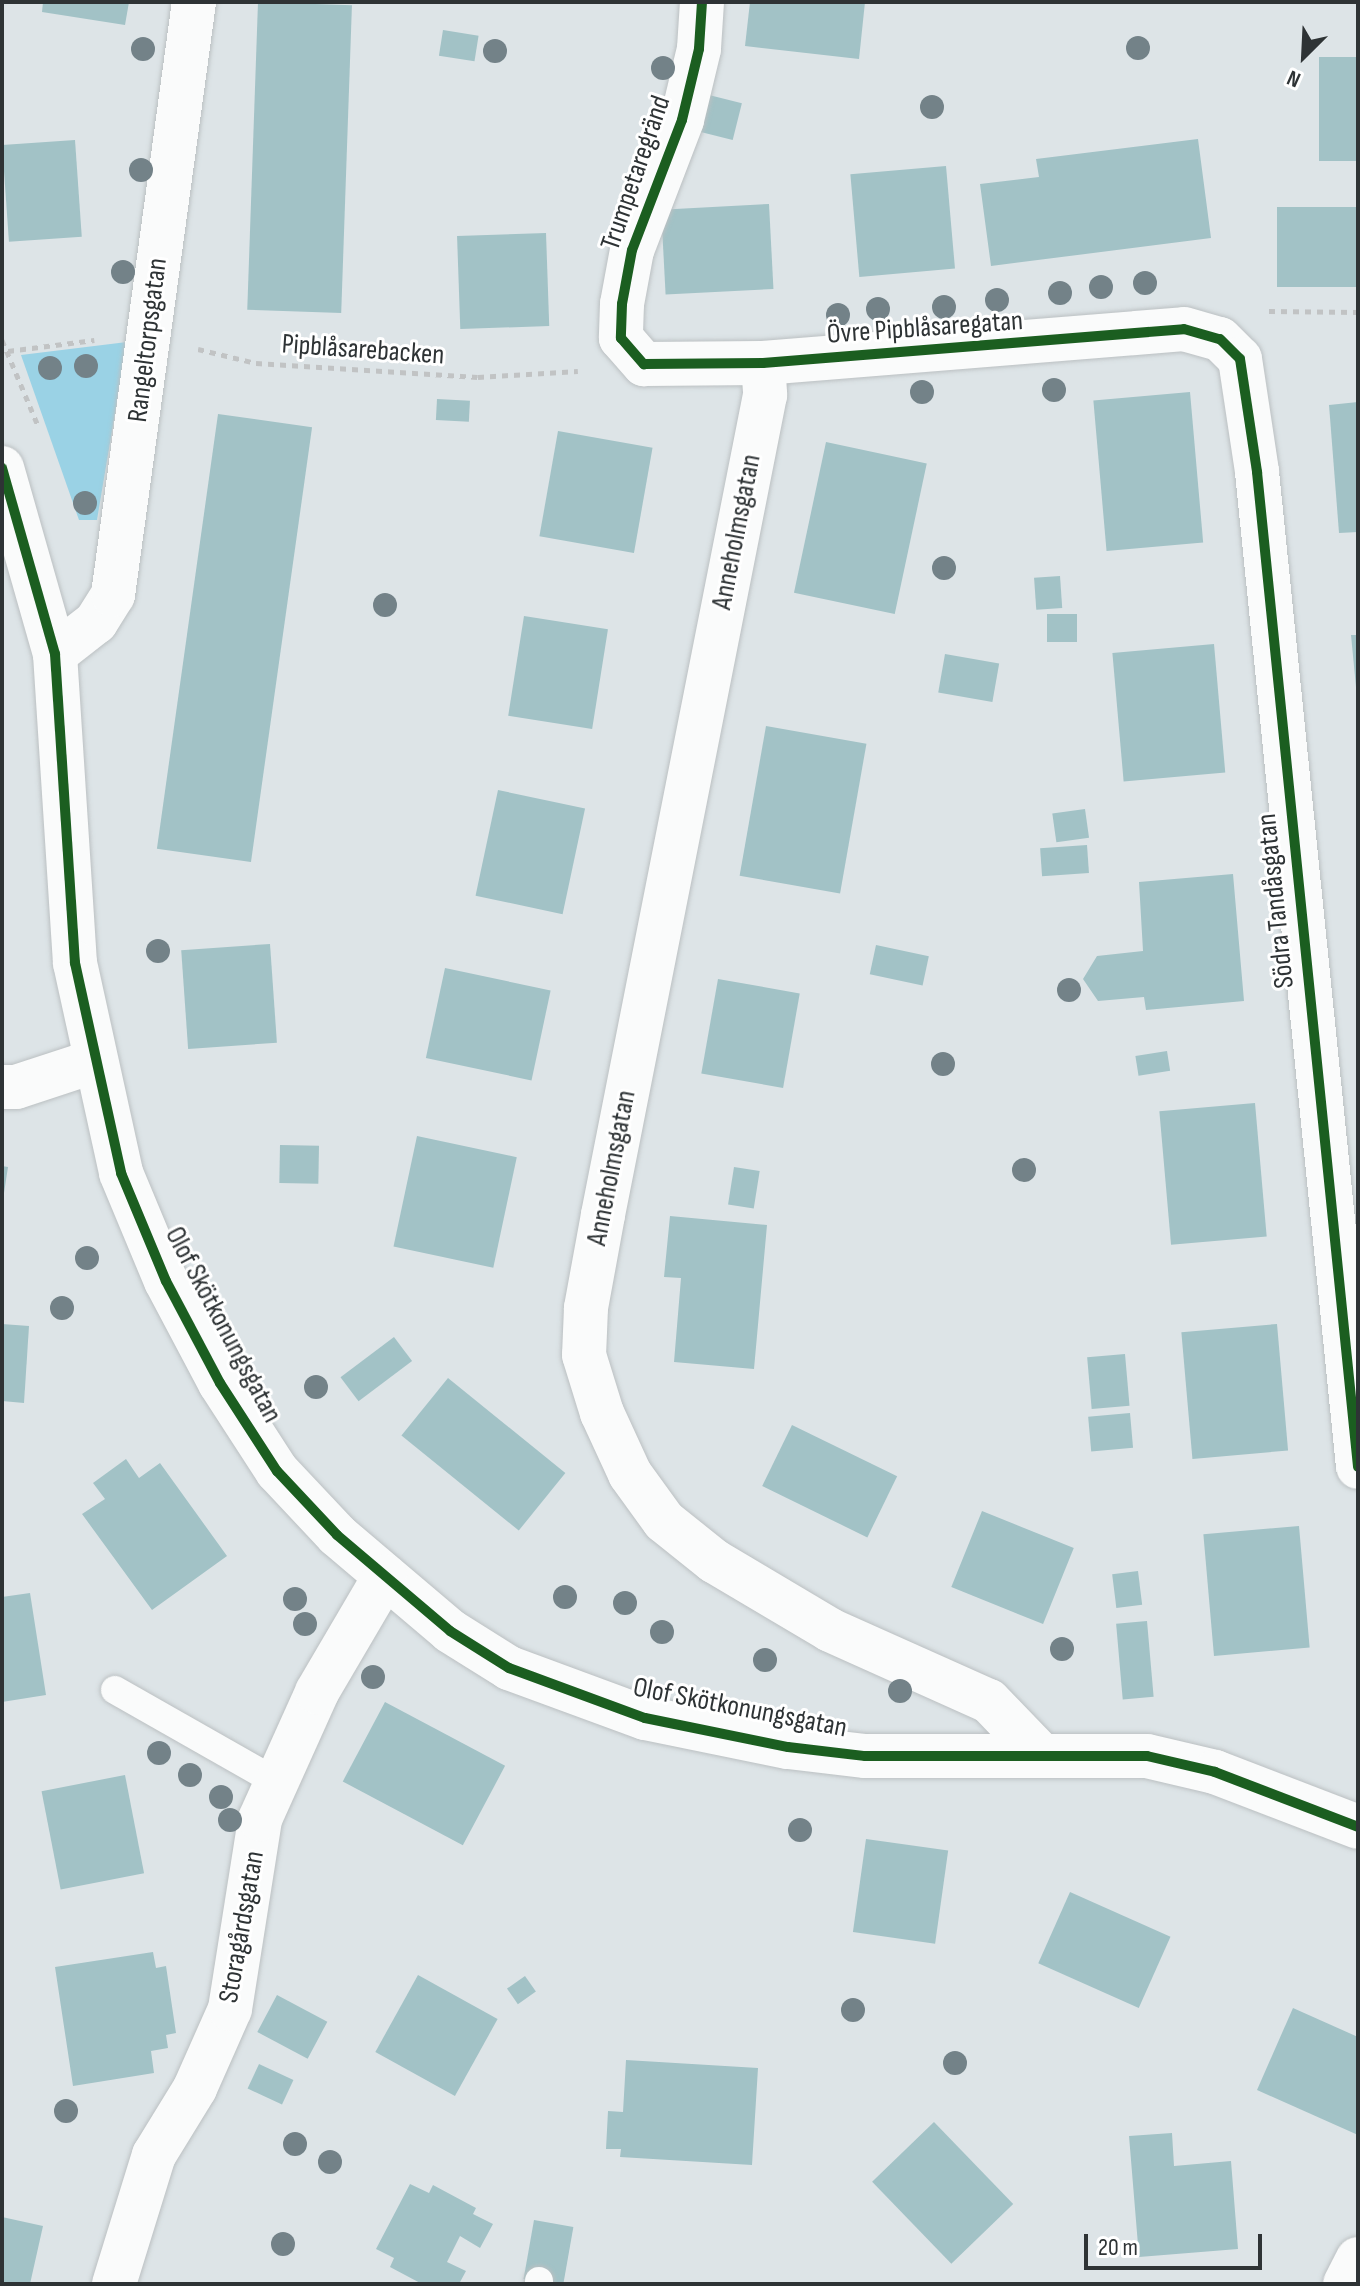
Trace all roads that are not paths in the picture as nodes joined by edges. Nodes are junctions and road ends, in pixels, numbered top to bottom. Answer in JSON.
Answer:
{"nodes":[{"id":1,"x":194,"y":2,"type":"edge"},
{"id":2,"x":702,"y":2,"type":"edge"},
{"id":3,"x":1220,"y":339,"type":"joint"},
{"id":4,"x":633,"y":356,"type":"joint"},
{"id":5,"x":763,"y":363,"type":"junction"},
{"id":6,"x":2,"y":468,"type":"edge"},
{"id":7,"x":55,"y":654,"type":"junction"},
{"id":8,"x":95,"y":1061,"type":"junction"},
{"id":9,"x":2,"y":1087,"type":"edge"},
{"id":10,"x":1358,"y":1467,"type":"edge"},
{"id":11,"x":385,"y":1576,"type":"junction"},
{"id":12,"x":115,"y":1690,"type":"dead end"},
{"id":13,"x":1039,"y":1753,"type":"junction"},
{"id":14,"x":275,"y":1781,"type":"junction"},
{"id":15,"x":1358,"y":1827,"type":"edge"},
{"id":16,"x":1358,"y":2259,"type":"edge"},
{"id":17,"x":114,"y":2284,"type":"edge"},
{"id":18,"x":1345,"y":2284,"type":"edge"}],
"edges":[{"from":1,"to":7,"type":"street","name":"Rangeltorpsgatan"},
{"from":2,"to":4,"type":"street","name":"Trumpetaregränd"},
{"from":3,"to":5,"type":"street","name":"Övre Pipblåsaregatan"},
{"from":3,"to":10,"type":"street","name":"Södra Tandåsgatan"},
{"from":4,"to":5,"type":"street","name":"Övre Pipblåsaregatan"},
{"from":5,"to":13,"type":"street","name":"Anneholmsgatan"},
{"from":6,"to":7,"type":"street","name":"Olof Skötkonungsgatan"},
{"from":7,"to":8,"type":"street","name":"Olof Skötkonungsgatan"},
{"from":8,"to":9,"type":"street"},
{"from":8,"to":11,"type":"street","name":"Olof Skötkonungsgatan"},
{"from":11,"to":13,"type":"street","name":"Olof Skötkonungsgatan"},
{"from":11,"to":14,"type":"street","name":"Storagårdsgatan"},
{"from":12,"to":14,"type":"lane"},
{"from":13,"to":15,"type":"street","name":"Olof Skötkonungsgatan"},
{"from":14,"to":17,"type":"street","name":"Storagårdsgatan"},
{"from":16,"to":18,"type":"street"}]}
